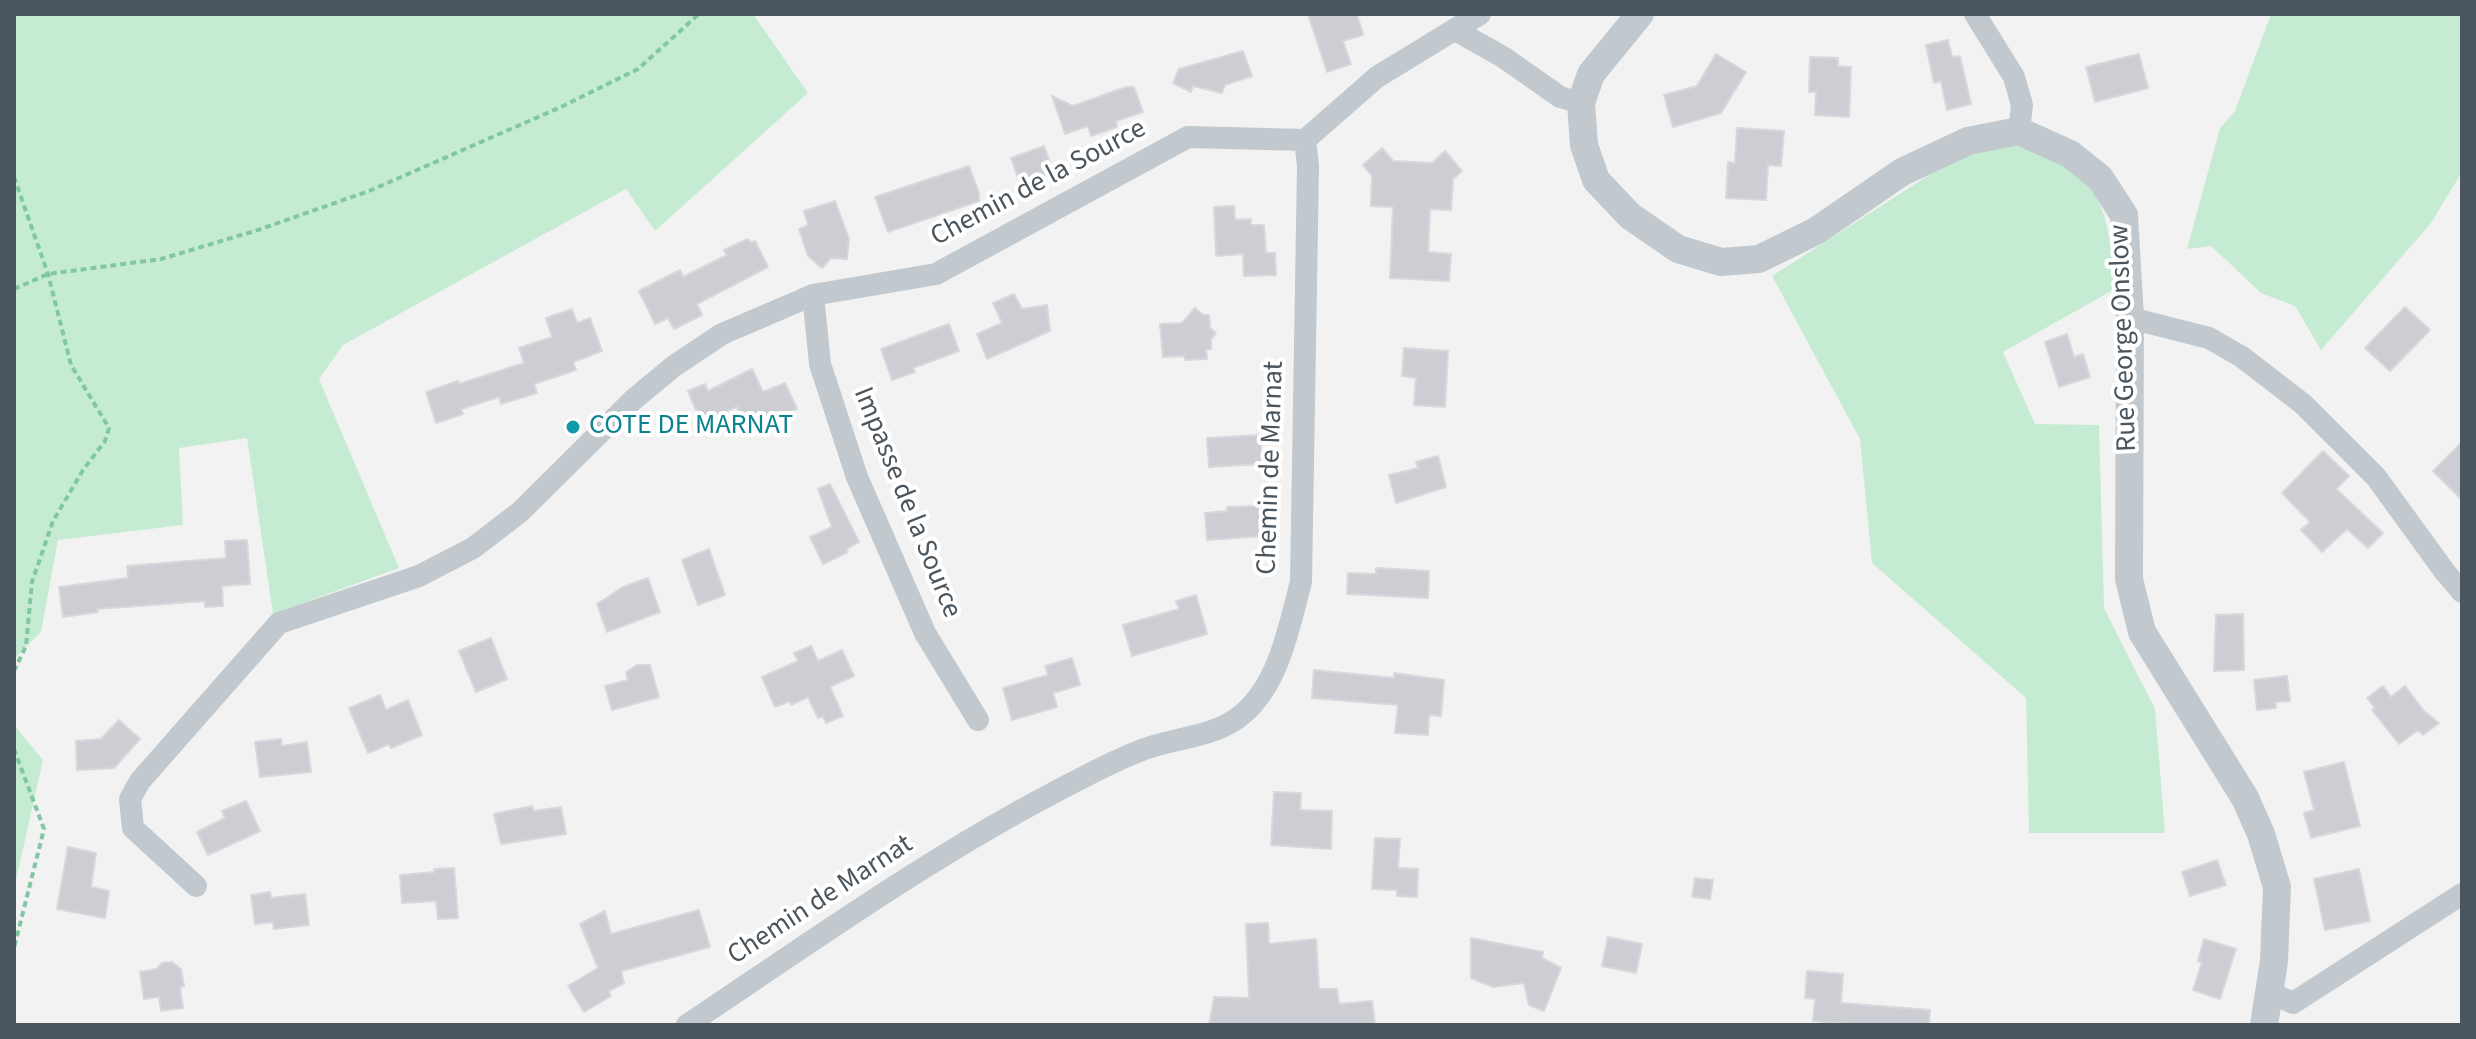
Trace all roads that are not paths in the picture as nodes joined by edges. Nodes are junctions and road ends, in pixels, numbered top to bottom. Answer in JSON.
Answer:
{"nodes":[{"id":1,"x":1480,"y":14,"type":"edge"},
{"id":2,"x":1640,"y":14,"type":"edge"},
{"id":3,"x":1975,"y":14,"type":"edge"},
{"id":4,"x":1455,"y":30,"type":"junction"},
{"id":5,"x":1581,"y":103,"type":"junction"},
{"id":6,"x":2019,"y":131,"type":"junction"},
{"id":7,"x":1305,"y":140,"type":"junction"},
{"id":8,"x":813,"y":295,"type":"junction"},
{"id":9,"x":2130,"y":318,"type":"junction"},
{"id":10,"x":2462,"y":592,"type":"edge"},
{"id":11,"x":978,"y":720,"type":"dead end"},
{"id":12,"x":196,"y":886,"type":"dead end"},
{"id":13,"x":2462,"y":894,"type":"edge"},
{"id":14,"x":2269,"y":992,"type":"junction"},
{"id":15,"x":687,"y":1025,"type":"edge"},
{"id":16,"x":2264,"y":1025,"type":"edge"}],
"edges":[{"from":1,"to":4,"type":"street"},
{"from":2,"to":5,"type":"street"},
{"from":3,"to":6,"type":"street"},
{"from":4,"to":5,"type":"street"},
{"from":4,"to":7,"type":"street"},
{"from":5,"to":6,"type":"street"},
{"from":6,"to":9,"type":"street","name":"Rue George Onslow"},
{"from":7,"to":8,"type":"street","name":"Chemin de la Source"},
{"from":7,"to":15,"type":"street","name":"Chemin de Marnat"},
{"from":8,"to":11,"type":"street","name":"Impasse de la Source"},
{"from":8,"to":12,"type":"street","name":"Chemin de la Source"},
{"from":9,"to":10,"type":"street"},
{"from":9,"to":14,"type":"street","name":"Rue George Onslow"},
{"from":13,"to":14,"type":"street"},
{"from":14,"to":16,"type":"street","name":"Rue George Onslow"}]}
